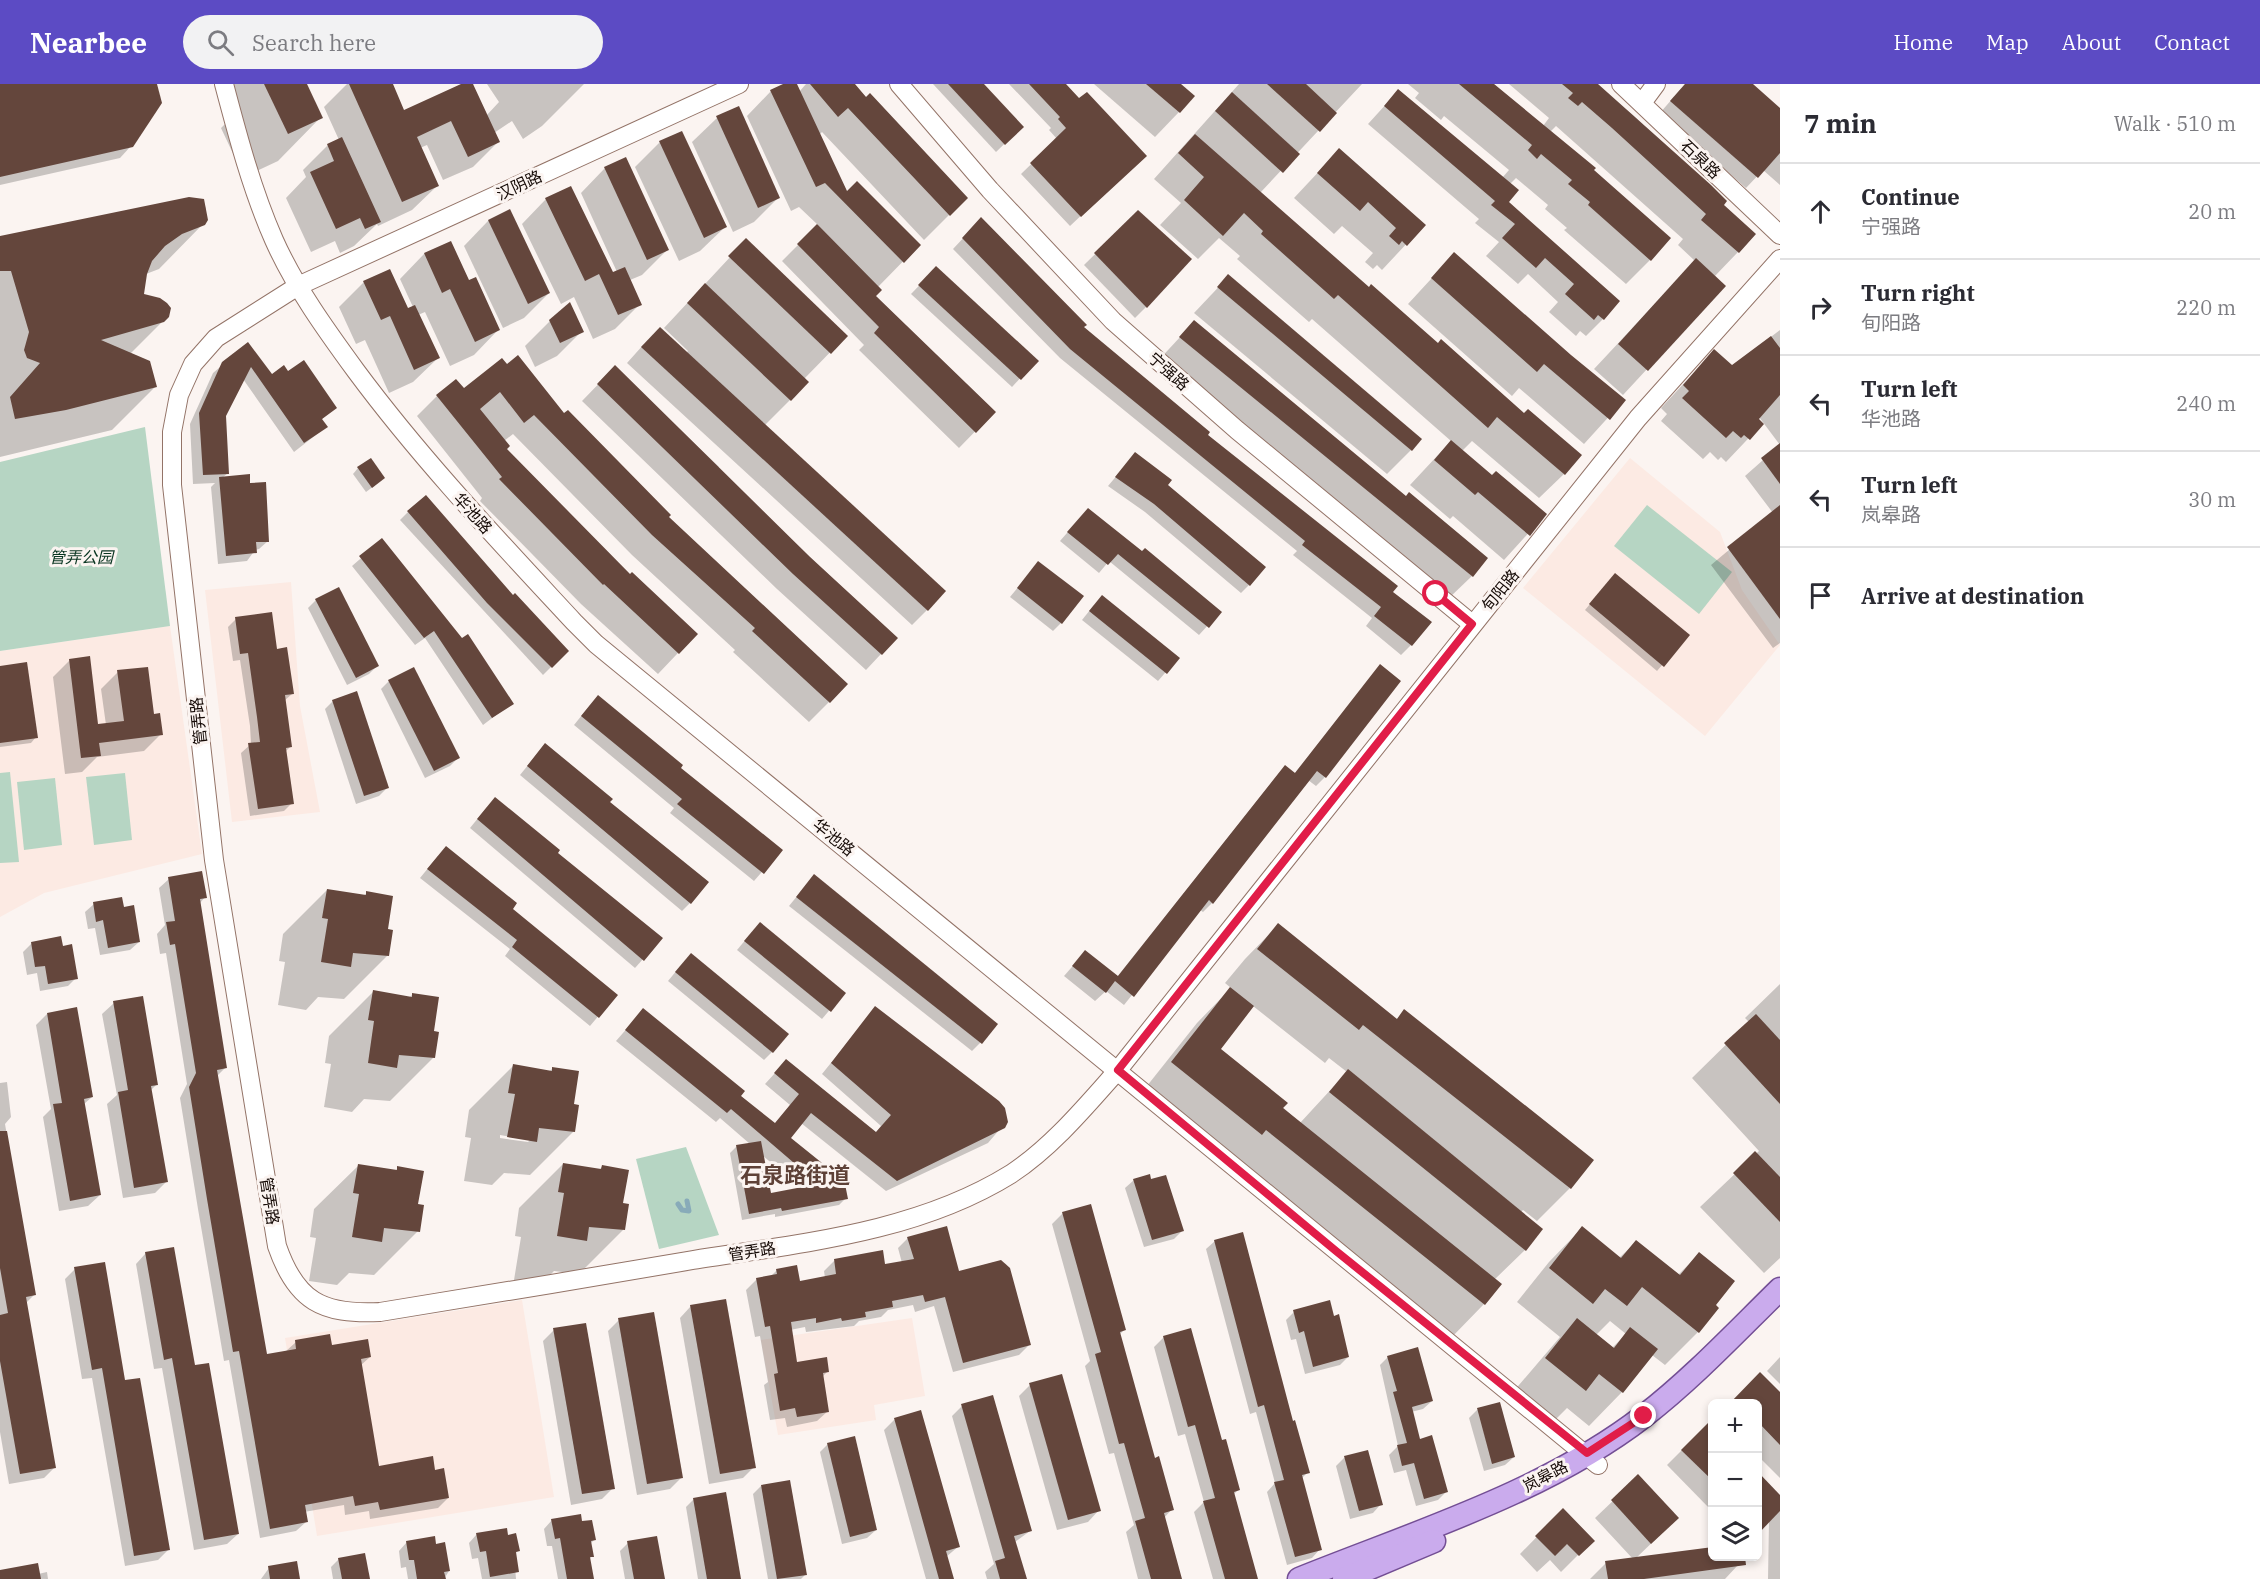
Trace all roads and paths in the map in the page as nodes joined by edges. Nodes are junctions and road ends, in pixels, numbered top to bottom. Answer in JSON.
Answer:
{"nodes":[{"id":1,"x":224,"y":84,"type":"edge"},
{"id":2,"x":739,"y":84,"type":"edge"},
{"id":3,"x":899,"y":84,"type":"edge"},
{"id":4,"x":1621,"y":84,"type":"edge"},
{"id":5,"x":1656,"y":84,"type":"edge"},
{"id":6,"x":1642,"y":103,"type":"junction"},
{"id":7,"x":1780,"y":235,"type":"edge"},
{"id":8,"x":1780,"y":259,"type":"edge"},
{"id":9,"x":298,"y":286,"type":"junction"},
{"id":10,"x":1472,"y":624,"type":"junction"},
{"id":11,"x":1118,"y":1070,"type":"junction"},
{"id":12,"x":1780,"y":1289,"type":"edge"},
{"id":13,"x":1780,"y":1305,"type":"edge"},
{"id":14,"x":1592,"y":1459,"type":"junction"},
{"id":15,"x":1299,"y":1579,"type":"edge"},
{"id":16,"x":1344,"y":1579,"type":"edge"}],
"edges":[{"from":1,"to":9,"type":"street","name":"华池路"},
{"from":2,"to":9,"type":"street","name":"汉阴路"},
{"from":3,"to":10,"type":"street","name":"宁强路"},
{"from":4,"to":6,"type":"street","name":"石泉路"},
{"from":5,"to":6,"type":"street"},
{"from":6,"to":7,"type":"street","name":"石泉路"},
{"from":8,"to":10,"type":"street","name":"旬阳路"},
{"from":9,"to":11,"type":"street","name":"华池路"},
{"from":9,"to":11,"type":"street","name":"管弄路"},
{"from":10,"to":11,"type":"street","name":"旬阳路"},
{"from":11,"to":14,"type":"street","name":"华池路"},
{"from":12,"to":14,"type":"main road","name":"岚皋路"},
{"from":13,"to":14,"type":"main road","name":"岚皋路"},
{"from":14,"to":15,"type":"main road","name":"岚皋路"},
{"from":14,"to":16,"type":"main road","name":"岚皋路"}]}
